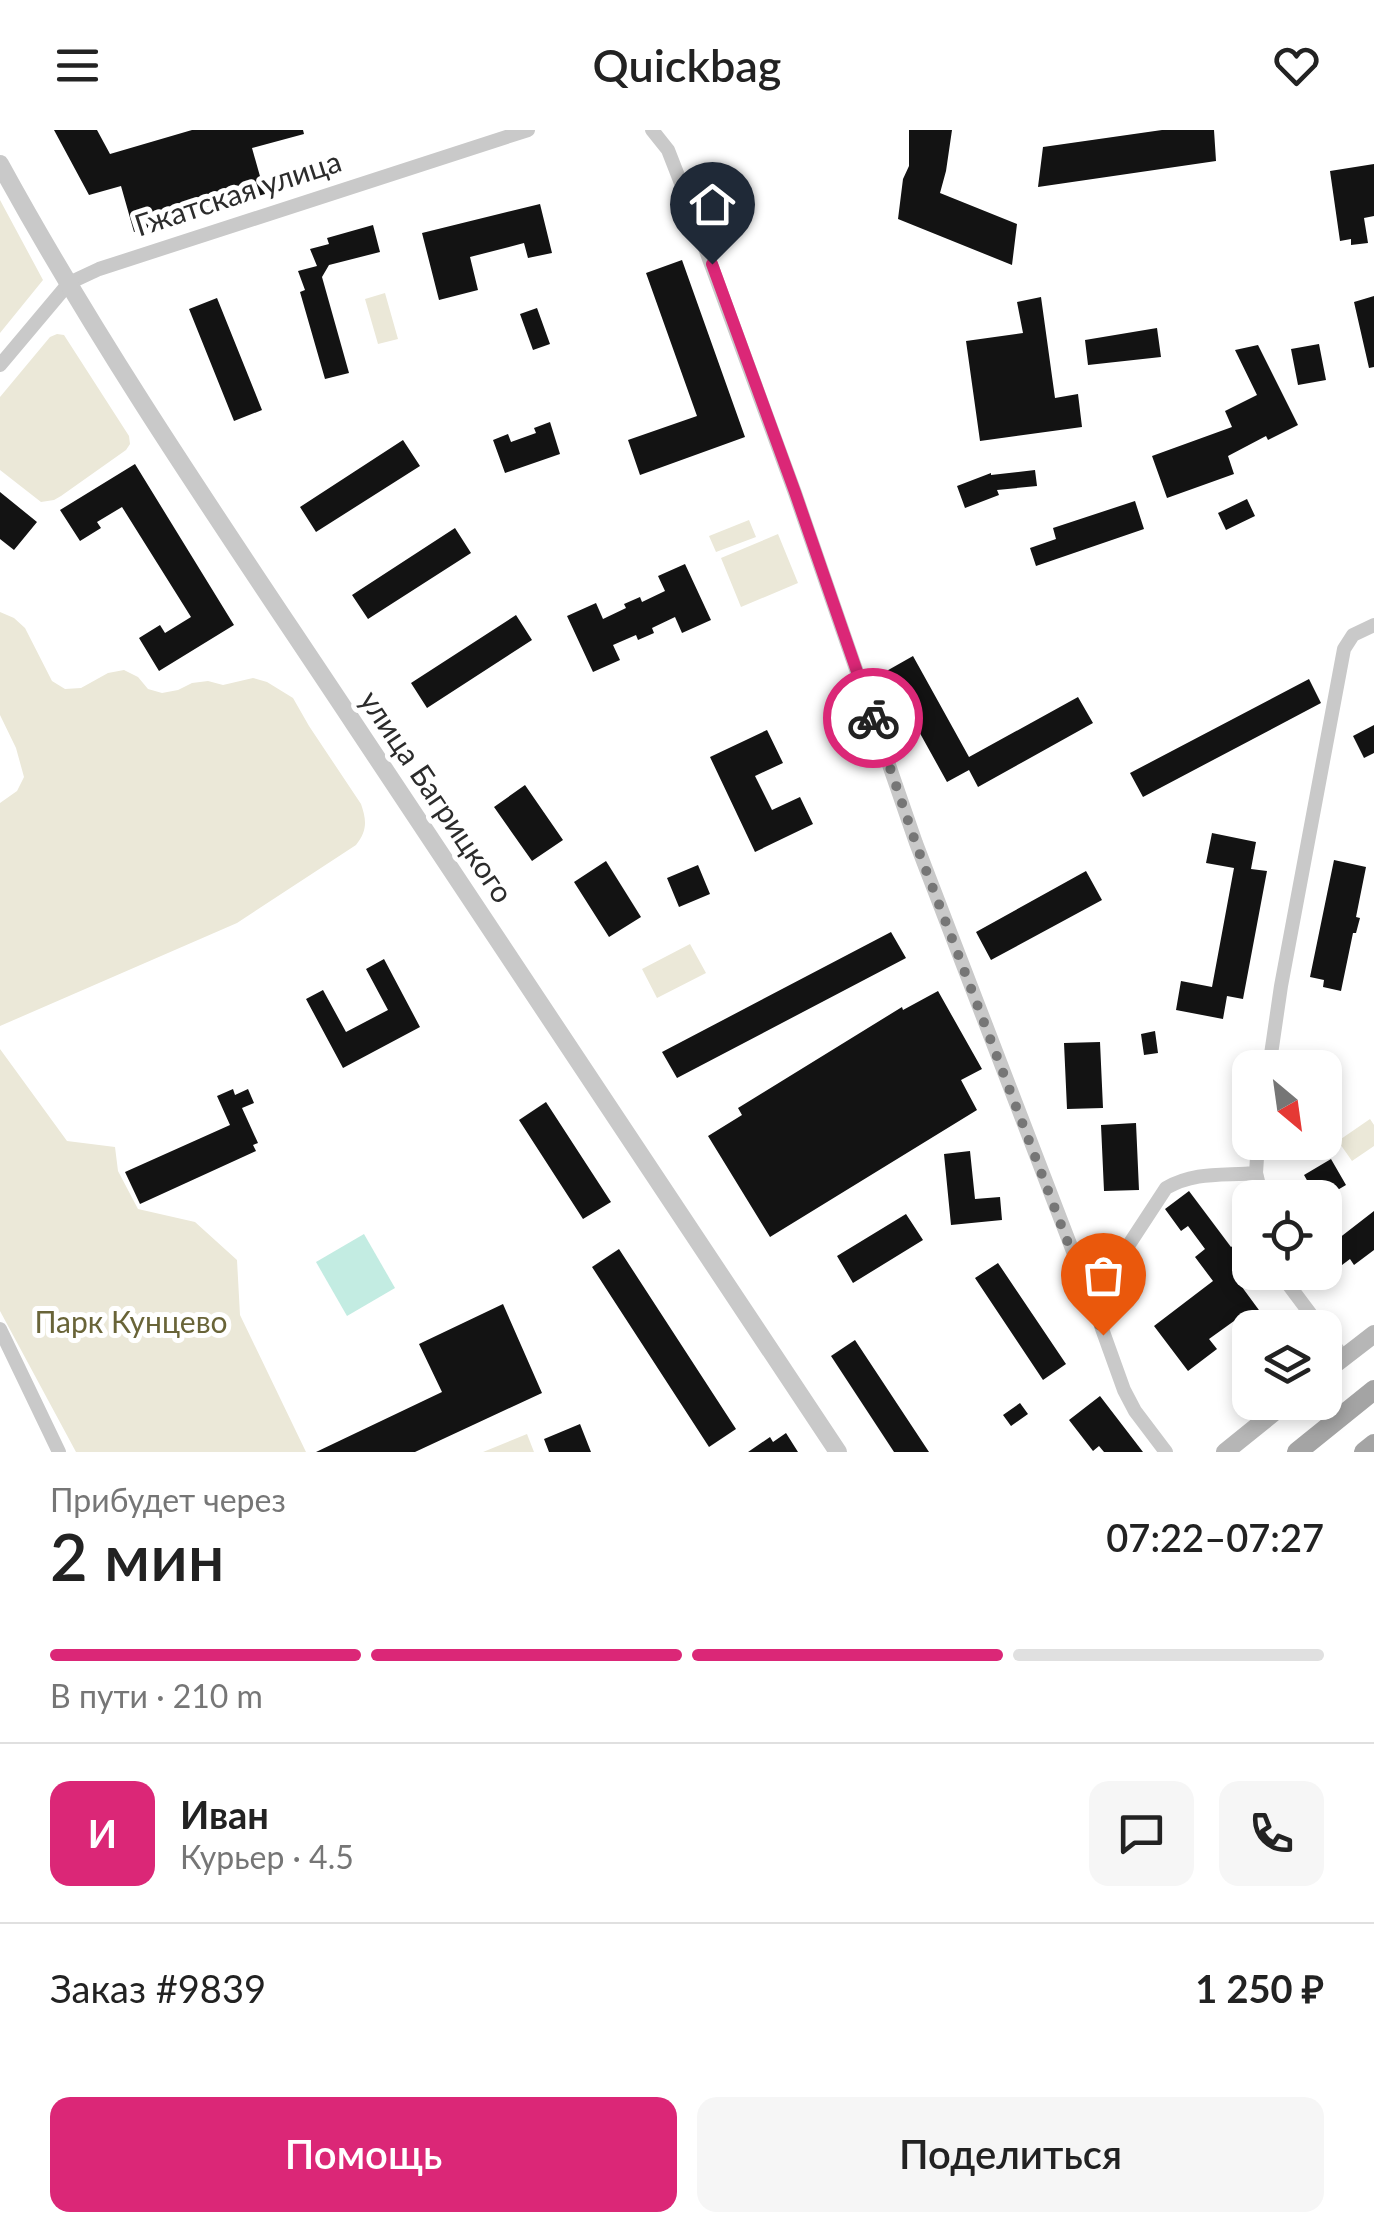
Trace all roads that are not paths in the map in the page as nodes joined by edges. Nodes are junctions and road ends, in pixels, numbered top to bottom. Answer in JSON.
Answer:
{"nodes":[{"id":1,"x":528,"y":130,"type":"edge"},
{"id":2,"x":652,"y":130,"type":"edge"},
{"id":3,"x":0,"y":164,"type":"edge"},
{"id":4,"x":69,"y":283,"type":"junction"},
{"id":5,"x":0,"y":365,"type":"edge"},
{"id":6,"x":1374,"y":625,"type":"edge"},
{"id":7,"x":1272,"y":1050,"type":"edge"},
{"id":8,"x":1257,"y":1160,"type":"edge"},
{"id":9,"x":1256,"y":1173,"type":"junction"},
{"id":10,"x":1258,"y":1180,"type":"edge"},
{"id":11,"x":1293,"y":1290,"type":"edge"},
{"id":12,"x":1092,"y":1301,"type":"junction"},
{"id":13,"x":1308,"y":1310,"type":"edge"},
{"id":14,"x":0,"y":1330,"type":"edge"},
{"id":15,"x":1374,"y":1334,"type":"edge"},
{"id":16,"x":1342,"y":1354,"type":"edge"},
{"id":17,"x":1344,"y":1357,"type":"joint"},
{"id":18,"x":1371,"y":1392,"type":"edge"},
{"id":19,"x":1264,"y":1420,"type":"edge"},
{"id":20,"x":1374,"y":1444,"type":"edge"},
{"id":21,"x":59,"y":1452,"type":"edge"},
{"id":22,"x":838,"y":1452,"type":"edge"},
{"id":23,"x":1166,"y":1452,"type":"edge"},
{"id":24,"x":1225,"y":1452,"type":"edge"},
{"id":25,"x":1297,"y":1452,"type":"edge"},
{"id":26,"x":1364,"y":1452,"type":"edge"}],
"edges":[{"from":1,"to":4,"type":"street","name":"Гжатская улица"},
{"from":2,"to":12,"type":"street"},
{"from":3,"to":4,"type":"street","name":"улица Багрицкого"},
{"from":4,"to":5,"type":"street","name":"Гжатская улица"},
{"from":4,"to":22,"type":"street","name":"улица Багрицкого"},
{"from":6,"to":7,"type":"street"},
{"from":8,"to":9,"type":"street"},
{"from":9,"to":10,"type":"street"},
{"from":9,"to":12,"type":"street"},
{"from":11,"to":13,"type":"street"},
{"from":12,"to":23,"type":"street"},
{"from":14,"to":21,"type":"street"},
{"from":15,"to":17,"type":"main road"},
{"from":16,"to":17,"type":"street"},
{"from":18,"to":25,"type":"main road"},
{"from":19,"to":24,"type":"main road"},
{"from":20,"to":26,"type":"main road"}]}
